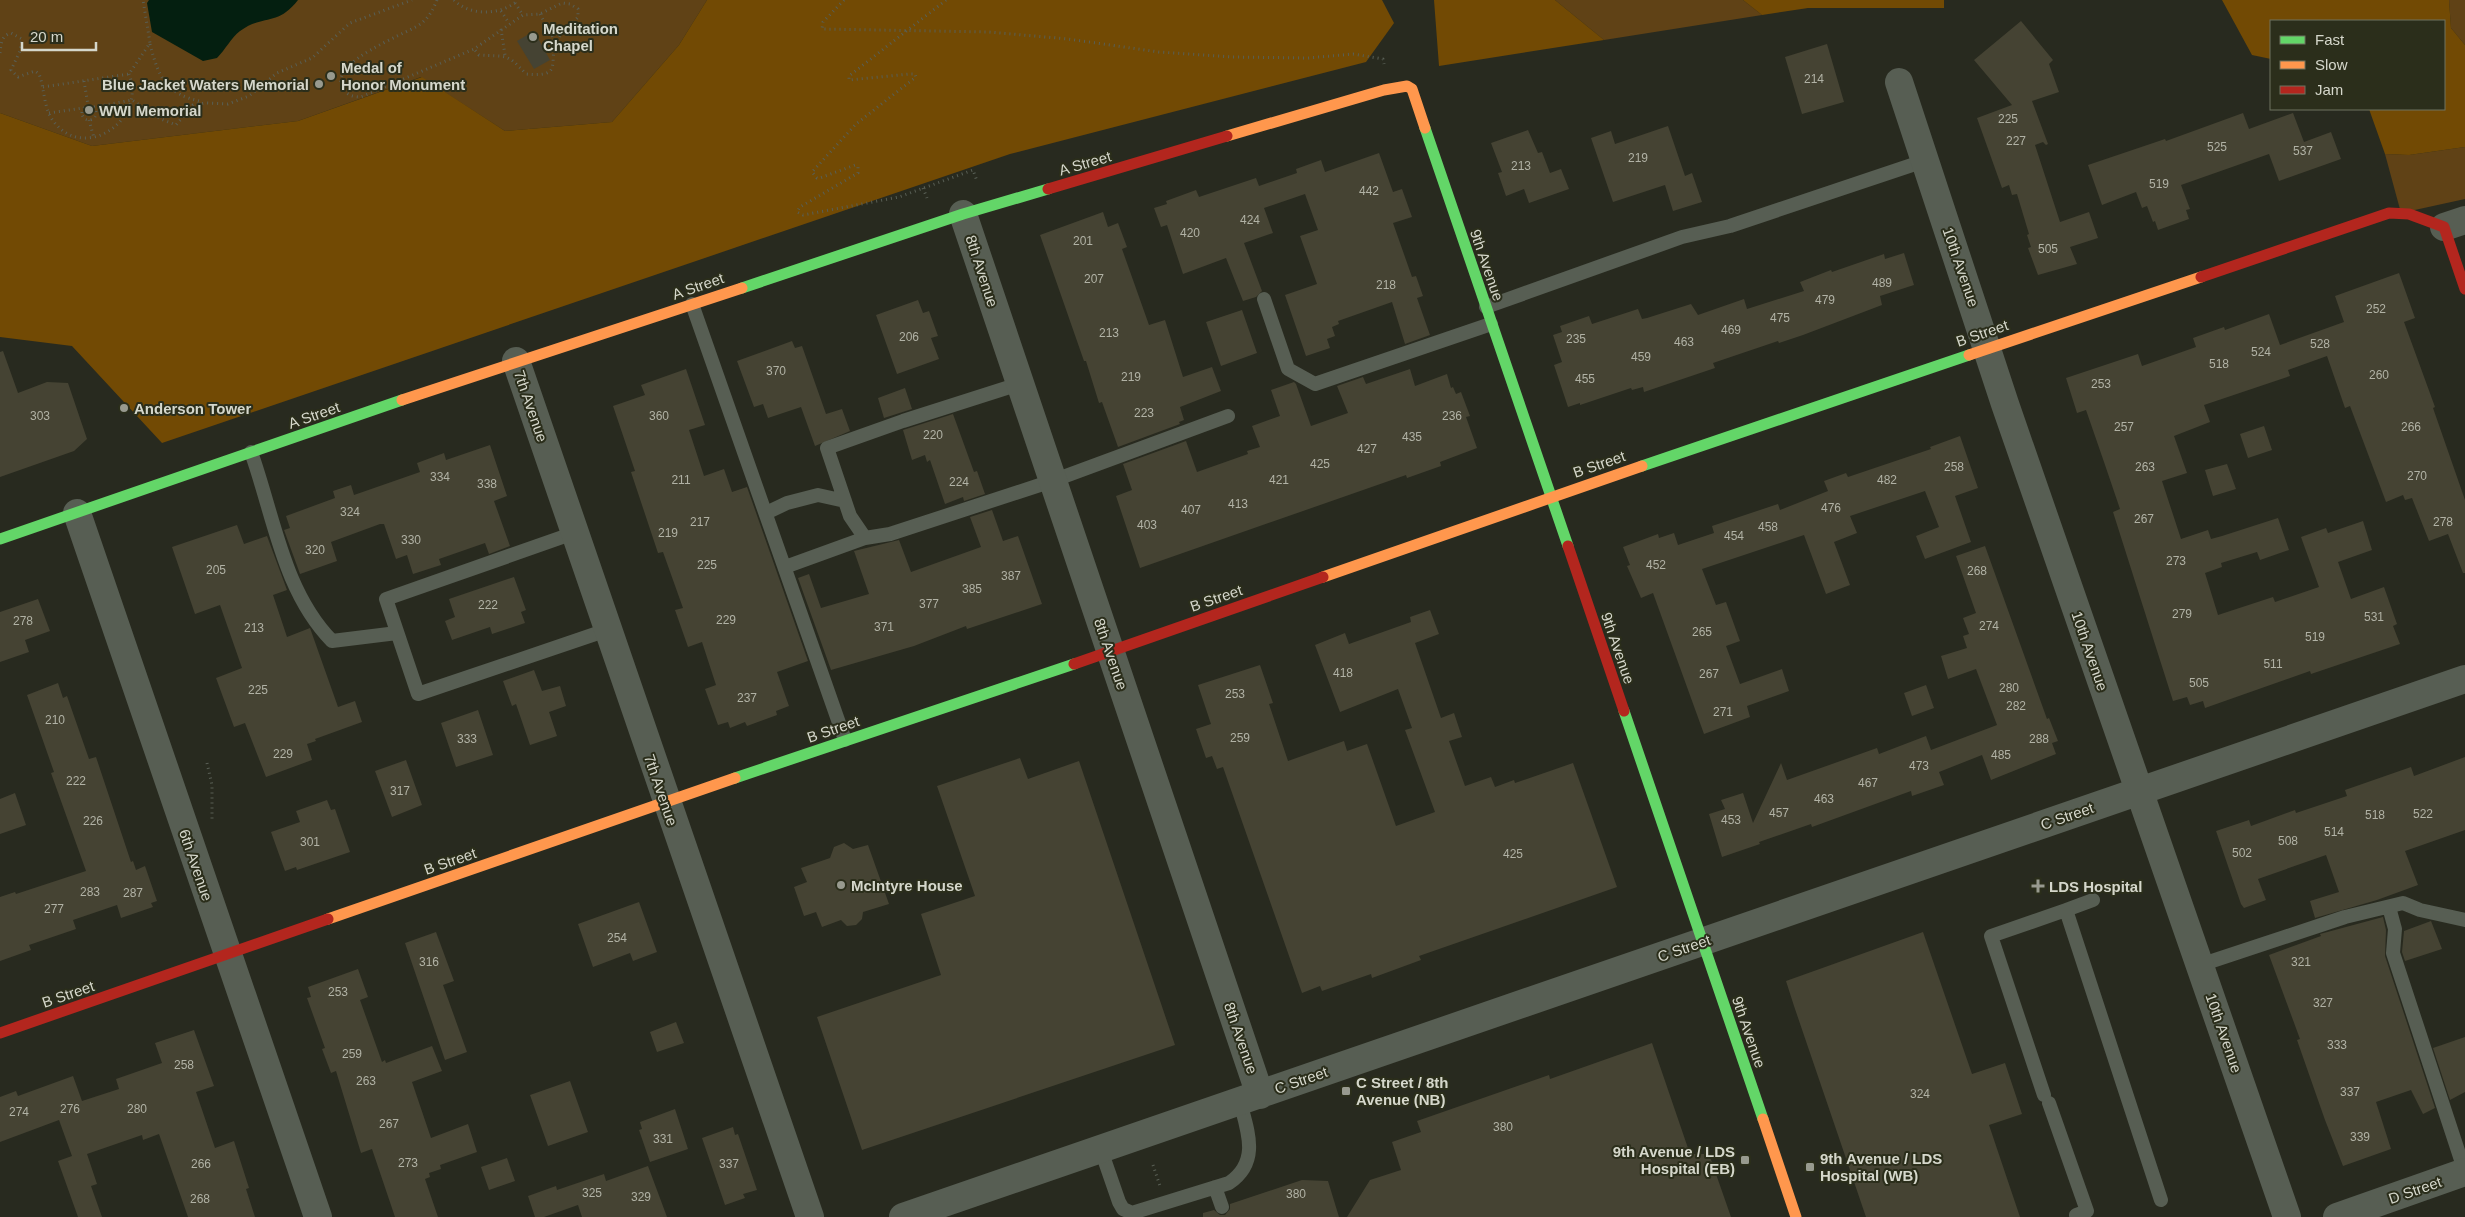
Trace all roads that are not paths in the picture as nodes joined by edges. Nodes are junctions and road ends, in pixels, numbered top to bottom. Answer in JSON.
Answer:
{"nodes":[{"id":1,"x":1899,"y":82,"type":"dead end"},
{"id":2,"x":1412,"y":89,"type":"joint"},
{"id":3,"x":1924,"y":161,"type":"junction"},
{"id":4,"x":963,"y":214,"type":"junction"},
{"id":5,"x":2454,"y":223,"type":"edge"},
{"id":6,"x":2465,"y":288,"type":"edge"},
{"id":7,"x":1264,"y":299,"type":"dead end"},
{"id":8,"x":692,"y":304,"type":"junction"},
{"id":9,"x":1486,"y":307,"type":"junction"},
{"id":10,"x":1492,"y":324,"type":"junction"},
{"id":11,"x":1987,"y":348,"type":"junction"},
{"id":12,"x":516,"y":361,"type":"junction"},
{"id":13,"x":1019,"y":384,"type":"junction"},
{"id":14,"x":1228,"y":416,"type":"dead end"},
{"id":15,"x":251,"y":452,"type":"junction"},
{"id":16,"x":1052,"y":480,"type":"junction"},
{"id":17,"x":1550,"y":497,"type":"junction"},
{"id":18,"x":845,"y":501,"type":"junction"},
{"id":19,"x":77,"y":513,"type":"junction"},
{"id":20,"x":766,"y":513,"type":"junction"},
{"id":21,"x":574,"y":533,"type":"junction"},
{"id":22,"x":865,"y":538,"type":"junction"},
{"id":23,"x":0,"y":540,"type":"edge"},
{"id":24,"x":785,"y":567,"type":"junction"},
{"id":25,"x":607,"y":630,"type":"junction"},
{"id":26,"x":397,"y":633,"type":"junction"},
{"id":27,"x":1110,"y":652,"type":"junction"},
{"id":28,"x":2465,"y":679,"type":"edge"},
{"id":29,"x":845,"y":740,"type":"junction"},
{"id":30,"x":2140,"y":791,"type":"junction"},
{"id":31,"x":666,"y":803,"type":"junction"},
{"id":32,"x":2093,"y":900,"type":"dead end"},
{"id":33,"x":2389,"y":907,"type":"junction"},
{"id":34,"x":2066,"y":910,"type":"junction"},
{"id":35,"x":2465,"y":920,"type":"edge"},
{"id":36,"x":1702,"y":942,"type":"junction"},
{"id":37,"x":227,"y":955,"type":"junction"},
{"id":38,"x":2200,"y":965,"type":"junction"},
{"id":39,"x":0,"y":1033,"type":"edge"},
{"id":40,"x":1250,"y":1098,"type":"junction"},
{"id":41,"x":1101,"y":1150,"type":"junction"},
{"id":42,"x":2465,"y":1172,"type":"edge"},
{"id":43,"x":1215,"y":1187,"type":"junction"},
{"id":44,"x":2161,"y":1200,"type":"dead end"},
{"id":45,"x":1222,"y":1207,"type":"dead end"},
{"id":46,"x":1124,"y":1213,"type":"edge"},
{"id":47,"x":318,"y":1217,"type":"edge"},
{"id":48,"x":810,"y":1217,"type":"edge"},
{"id":49,"x":903,"y":1217,"type":"edge"},
{"id":50,"x":1796,"y":1217,"type":"edge"},
{"id":51,"x":2077,"y":1217,"type":"edge"},
{"id":52,"x":2287,"y":1217,"type":"edge"},
{"id":53,"x":2336,"y":1217,"type":"edge"}],
"edges":[{"from":1,"to":3,"type":"street","name":"10th Avenue"},
{"from":2,"to":4,"type":"street","name":"A Street"},
{"from":2,"to":9,"type":"street","name":"9th Avenue"},
{"from":3,"to":9,"type":"lane"},
{"from":3,"to":11,"type":"street","name":"10th Avenue"},
{"from":4,"to":8,"type":"street","name":"A Street"},
{"from":4,"to":13,"type":"street","name":"8th Avenue"},
{"from":5,"to":6,"type":"street"},
{"from":5,"to":11,"type":"street","name":"B Street"},
{"from":7,"to":10,"type":"lane"},
{"from":8,"to":12,"type":"street","name":"A Street"},
{"from":8,"to":20,"type":"lane"},
{"from":9,"to":10,"type":"street","name":"9th Avenue"},
{"from":10,"to":17,"type":"street","name":"9th Avenue"},
{"from":11,"to":17,"type":"street","name":"B Street"},
{"from":11,"to":30,"type":"street","name":"10th Avenue"},
{"from":12,"to":15,"type":"street","name":"A Street"},
{"from":12,"to":21,"type":"street","name":"7th Avenue"},
{"from":13,"to":16,"type":"street","name":"8th Avenue"},
{"from":13,"to":18,"type":"lane"},
{"from":14,"to":16,"type":"lane"},
{"from":15,"to":19,"type":"street","name":"A Street"},
{"from":15,"to":26,"type":"lane"},
{"from":16,"to":22,"type":"lane"},
{"from":16,"to":27,"type":"street","name":"8th Avenue"},
{"from":17,"to":27,"type":"street","name":"B Street"},
{"from":17,"to":36,"type":"street","name":"9th Avenue"},
{"from":18,"to":20,"type":"lane"},
{"from":18,"to":22,"type":"lane"},
{"from":19,"to":23,"type":"street","name":"A Street"},
{"from":19,"to":37,"type":"street","name":"6th Avenue"},
{"from":20,"to":24,"type":"lane"},
{"from":21,"to":25,"type":"street","name":"7th Avenue"},
{"from":21,"to":26,"type":"lane"},
{"from":22,"to":24,"type":"lane"},
{"from":24,"to":29,"type":"lane"},
{"from":25,"to":26,"type":"lane"},
{"from":25,"to":31,"type":"street","name":"7th Avenue"},
{"from":27,"to":29,"type":"street","name":"B Street"},
{"from":27,"to":40,"type":"street","name":"8th Avenue"},
{"from":28,"to":30,"type":"street","name":"C Street"},
{"from":29,"to":31,"type":"street","name":"B Street"},
{"from":30,"to":36,"type":"street","name":"C Street"},
{"from":30,"to":38,"type":"street","name":"10th Avenue"},
{"from":31,"to":37,"type":"street","name":"B Street"},
{"from":31,"to":48,"type":"street","name":"7th Avenue"},
{"from":32,"to":34,"type":"lane"},
{"from":33,"to":35,"type":"lane"},
{"from":33,"to":38,"type":"lane"},
{"from":33,"to":42,"type":"lane"},
{"from":34,"to":44,"type":"lane"},
{"from":34,"to":51,"type":"lane"},
{"from":36,"to":40,"type":"street","name":"C Street"},
{"from":36,"to":50,"type":"street","name":"9th Avenue"},
{"from":37,"to":39,"type":"street","name":"B Street"},
{"from":37,"to":47,"type":"street","name":"6th Avenue"},
{"from":38,"to":52,"type":"street","name":"10th Avenue"},
{"from":40,"to":41,"type":"street","name":"C Street"},
{"from":40,"to":43,"type":"lane"},
{"from":41,"to":46,"type":"lane"},
{"from":41,"to":49,"type":"street","name":"C Street"},
{"from":42,"to":53,"type":"street","name":"D Street"},
{"from":43,"to":45,"type":"lane"},
{"from":43,"to":46,"type":"lane"}]}
